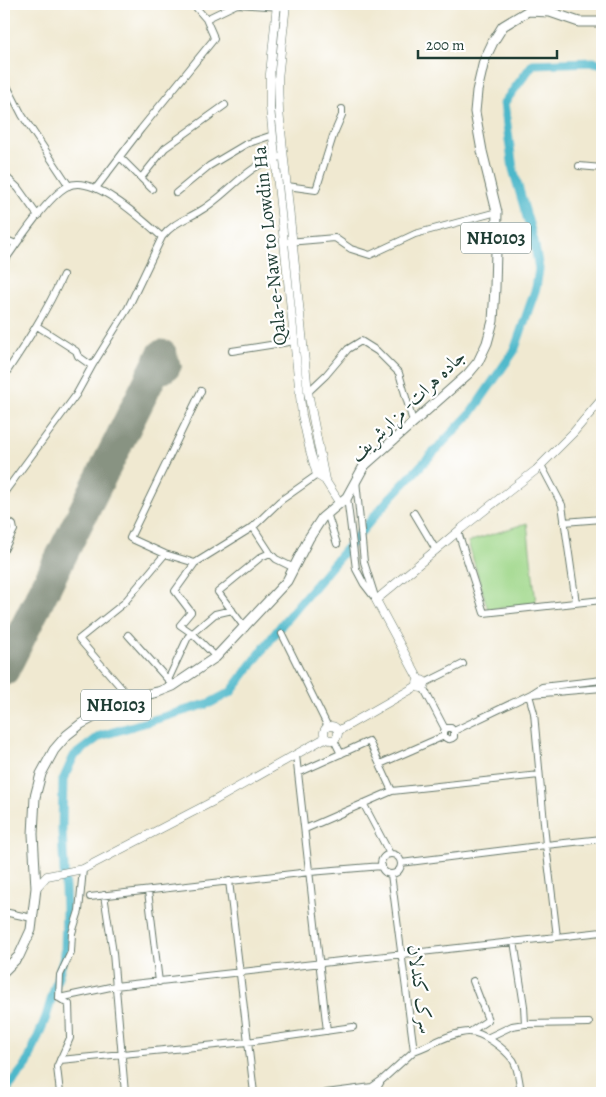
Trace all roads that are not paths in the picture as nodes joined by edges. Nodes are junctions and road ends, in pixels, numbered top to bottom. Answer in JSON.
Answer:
{"nodes":[{"id":1,"x":194,"y":4,"type":"edge"},
{"id":2,"x":237,"y":4,"type":"edge"},
{"id":3,"x":277,"y":5,"type":"edge"},
{"id":4,"x":286,"y":6,"type":"edge"},
{"id":5,"x":206,"y":19,"type":"junction"},
{"id":6,"x":602,"y":22,"type":"edge"},
{"id":7,"x":4,"y":80,"type":"edge"},
{"id":8,"x":225,"y":105,"type":"dead end"},
{"id":9,"x":342,"y":109,"type":"dead end"},
{"id":10,"x":273,"y":135,"type":"junction"},
{"id":11,"x":120,"y":157,"type":"junction"},
{"id":12,"x":280,"y":157,"type":"junction"},
{"id":13,"x":579,"y":166,"type":"dead end"},
{"id":14,"x":602,"y":168,"type":"edge"},
{"id":15,"x":4,"y":175,"type":"edge"},
{"id":16,"x":140,"y":178,"type":"junction"},
{"id":17,"x":69,"y":186,"type":"junction"},
{"id":18,"x":287,"y":186,"type":"junction"},
{"id":19,"x":96,"y":188,"type":"junction"},
{"id":20,"x":152,"y":189,"type":"dead end"},
{"id":21,"x":176,"y":193,"type":"dead end"},
{"id":22,"x":497,"y":212,"type":"junction"},
{"id":23,"x":38,"y":216,"type":"junction"},
{"id":24,"x":162,"y":237,"type":"junction"},
{"id":25,"x":4,"y":239,"type":"edge"},
{"id":26,"x":288,"y":242,"type":"junction"},
{"id":27,"x":16,"y":244,"type":"junction"},
{"id":28,"x":4,"y":262,"type":"edge"},
{"id":29,"x":64,"y":275,"type":"dead end"},
{"id":30,"x":37,"y":326,"type":"junction"},
{"id":31,"x":295,"y":341,"type":"junction"},
{"id":32,"x":232,"y":351,"type":"dead end"},
{"id":33,"x":301,"y":363,"type":"junction"},
{"id":34,"x":92,"y":366,"type":"junction"},
{"id":35,"x":4,"y":376,"type":"edge"},
{"id":36,"x":201,"y":391,"type":"dead end"},
{"id":37,"x":308,"y":392,"type":"junction"},
{"id":38,"x":602,"y":399,"type":"edge"},
{"id":39,"x":413,"y":422,"type":"junction"},
{"id":40,"x":541,"y":465,"type":"junction"},
{"id":41,"x":317,"y":475,"type":"junction"},
{"id":42,"x":325,"y":480,"type":"junction"},
{"id":43,"x":356,"y":480,"type":"junction"},
{"id":44,"x":4,"y":493,"type":"edge"},
{"id":45,"x":343,"y":499,"type":"junction"},
{"id":46,"x":327,"y":513,"type":"junction"},
{"id":47,"x":414,"y":513,"type":"dead end"},
{"id":48,"x":4,"y":518,"type":"edge"},
{"id":49,"x":602,"y":519,"type":"edge"},
{"id":50,"x":564,"y":522,"type":"junction"},
{"id":51,"x":253,"y":527,"type":"junction"},
{"id":52,"x":458,"y":532,"type":"junction"},
{"id":53,"x":337,"y":544,"type":"dead end"},
{"id":54,"x":5,"y":546,"type":"edge"},
{"id":55,"x":436,"y":550,"type":"junction"},
{"id":56,"x":270,"y":553,"type":"junction"},
{"id":57,"x":165,"y":554,"type":"junction"},
{"id":58,"x":195,"y":563,"type":"junction"},
{"id":59,"x":294,"y":568,"type":"junction"},
{"id":60,"x":376,"y":600,"type":"junction"},
{"id":61,"x":602,"y":600,"type":"edge"},
{"id":62,"x":576,"y":603,"type":"junction"},
{"id":63,"x":232,"y":610,"type":"junction"},
{"id":64,"x":245,"y":628,"type":"junction"},
{"id":65,"x":193,"y":634,"type":"junction"},
{"id":66,"x":282,"y":634,"type":"dead end"},
{"id":67,"x":128,"y":635,"type":"dead end"},
{"id":68,"x":216,"y":657,"type":"junction"},
{"id":69,"x":463,"y":664,"type":"dead end"},
{"id":70,"x":602,"y":680,"type":"edge"},
{"id":71,"x":587,"y":682,"type":"junction"},
{"id":72,"x":171,"y":683,"type":"junction"},
{"id":73,"x":421,"y":684,"type":"junction"},
{"id":74,"x":602,"y":688,"type":"edge"},
{"id":75,"x":588,"y":690,"type":"junction"},
{"id":76,"x":530,"y":695,"type":"junction"},
{"id":77,"x":130,"y":698,"type":"junction"},
{"id":78,"x":328,"y":727,"type":"junction"},
{"id":79,"x":338,"y":731,"type":"junction"},
{"id":80,"x":444,"y":733,"type":"junction"},
{"id":81,"x":325,"y":738,"type":"junction"},
{"id":82,"x":334,"y":740,"type":"junction"},
{"id":83,"x":296,"y":754,"type":"junction"},
{"id":84,"x":341,"y":754,"type":"junction"},
{"id":85,"x":380,"y":764,"type":"junction"},
{"id":86,"x":298,"y":773,"type":"junction"},
{"id":87,"x":540,"y":775,"type":"junction"},
{"id":88,"x":392,"y":791,"type":"junction"},
{"id":89,"x":363,"y":803,"type":"junction"},
{"id":90,"x":305,"y":830,"type":"junction"},
{"id":91,"x":602,"y":839,"type":"edge"},
{"id":92,"x":546,"y":845,"type":"junction"},
{"id":93,"x":390,"y":854,"type":"junction"},
{"id":94,"x":402,"y":863,"type":"junction"},
{"id":95,"x":382,"y":866,"type":"junction"},
{"id":96,"x":83,"y":869,"type":"junction"},
{"id":97,"x":310,"y":872,"type":"junction"},
{"id":98,"x":391,"y":874,"type":"junction"},
{"id":99,"x":229,"y":881,"type":"junction"},
{"id":100,"x":36,"y":888,"type":"junction"},
{"id":101,"x":148,"y":891,"type":"junction"},
{"id":102,"x":104,"y":896,"type":"junction"},
{"id":103,"x":90,"y":897,"type":"dead end"},
{"id":104,"x":4,"y":912,"type":"edge"},
{"id":105,"x":32,"y":918,"type":"junction"},
{"id":106,"x":602,"y":932,"type":"edge"},
{"id":107,"x":557,"y":937,"type":"junction"},
{"id":108,"x":514,"y":942,"type":"junction"},
{"id":109,"x":401,"y":954,"type":"junction"},
{"id":110,"x":319,"y":963,"type":"junction"},
{"id":111,"x":4,"y":971,"type":"edge"},
{"id":112,"x":240,"y":973,"type":"junction"},
{"id":113,"x":473,"y":981,"type":"dead end"},
{"id":114,"x":159,"y":982,"type":"junction"},
{"id":115,"x":116,"y":986,"type":"junction"},
{"id":116,"x":59,"y":998,"type":"junction"},
{"id":117,"x":589,"y":1023,"type":"dead end"},
{"id":118,"x":524,"y":1024,"type":"junction"},
{"id":119,"x":353,"y":1027,"type":"dead end"},
{"id":120,"x":327,"y":1030,"type":"junction"},
{"id":121,"x":470,"y":1032,"type":"junction"},
{"id":122,"x":486,"y":1038,"type":"junction"},
{"id":123,"x":247,"y":1042,"type":"junction"},
{"id":124,"x":414,"y":1052,"type":"junction"},
{"id":125,"x":121,"y":1053,"type":"junction"},
{"id":126,"x":60,"y":1060,"type":"junction"},
{"id":127,"x":382,"y":1080,"type":"junction"},
{"id":128,"x":60,"y":1093,"type":"edge"},
{"id":129,"x":125,"y":1093,"type":"edge"},
{"id":130,"x":254,"y":1093,"type":"edge"},
{"id":131,"x":326,"y":1093,"type":"edge"},
{"id":132,"x":374,"y":1093,"type":"edge"},
{"id":133,"x":521,"y":1093,"type":"edge"}],
"edges":[{"from":1,"to":5,"type":"street"},
{"from":2,"to":3,"type":"street"},
{"from":2,"to":5,"type":"street"},
{"from":3,"to":4,"type":"street"},
{"from":3,"to":10,"type":"main road","name":"Qala-e-Naw to Lowdin Ha"},
{"from":4,"to":12,"type":"main road","name":"Qala-e-Naw to Lowdin Ha"},
{"from":5,"to":11,"type":"street"},
{"from":6,"to":22,"type":"highway","name":"جاده هرات- مزارشریف","number":"NH0103"},
{"from":7,"to":17,"type":"street"},
{"from":8,"to":16,"type":"street"},
{"from":9,"to":18,"type":"street"},
{"from":10,"to":12,"type":"main road","name":"Qala-e-Naw to Lowdin Ha"},
{"from":10,"to":21,"type":"street"},
{"from":11,"to":16,"type":"street"},
{"from":11,"to":19,"type":"street"},
{"from":12,"to":18,"type":"main road","name":"Qala-e-Naw to Lowdin Ha"},
{"from":12,"to":24,"type":"street"},
{"from":12,"to":26,"type":"main road","name":"Qala-e-Naw to Lowdin Ha"},
{"from":13,"to":14,"type":"street"},
{"from":15,"to":23,"type":"street"},
{"from":16,"to":20,"type":"street"},
{"from":17,"to":19,"type":"street"},
{"from":17,"to":23,"type":"street"},
{"from":18,"to":26,"type":"main road","name":"Qala-e-Naw to Lowdin Ha"},
{"from":19,"to":24,"type":"street"},
{"from":22,"to":26,"type":"street"},
{"from":22,"to":39,"type":"highway","name":"جاده هرات- مزارشریف","number":"NH0103"},
{"from":23,"to":27,"type":"street"},
{"from":24,"to":34,"type":"street"},
{"from":25,"to":27,"type":"street"},
{"from":26,"to":31,"type":"main road","name":"Qala-e-Naw to Lowdin Ha"},
{"from":26,"to":33,"type":"main road","name":"Qala-e-Naw to Lowdin Ha"},
{"from":27,"to":28,"type":"street"},
{"from":29,"to":30,"type":"street"},
{"from":30,"to":34,"type":"street"},
{"from":30,"to":35,"type":"street"},
{"from":31,"to":32,"type":"street"},
{"from":31,"to":33,"type":"main road","name":"Qala-e-Naw to Lowdin Ha"},
{"from":33,"to":37,"type":"main road","name":"Qala-e-Naw to Lowdin Ha"},
{"from":33,"to":41,"type":"main road","name":"Qala-e-Naw to Lowdin Ha"},
{"from":34,"to":44,"type":"street"},
{"from":36,"to":57,"type":"street"},
{"from":37,"to":39,"type":"street"},
{"from":37,"to":42,"type":"main road","name":"Qala-e-Naw to Lowdin Ha"},
{"from":38,"to":40,"type":"main road"},
{"from":39,"to":43,"type":"highway","name":"جاده هرات- مزارشریف","number":"NH0103"},
{"from":40,"to":50,"type":"street"},
{"from":40,"to":52,"type":"main road"},
{"from":41,"to":42,"type":"main road","name":"Qala-e-Naw to Lowdin Ha"},
{"from":41,"to":51,"type":"street"},
{"from":42,"to":45,"type":"main road","name":"Qala-e-Naw to Lowdin Ha"},
{"from":43,"to":45,"type":"highway","name":"جاده هرات- مزارشریف","number":"NH0103"},
{"from":43,"to":60,"type":"street"},
{"from":45,"to":46,"type":"highway","name":"جاده هرات- مزارشریف","number":"NH0103"},
{"from":45,"to":60,"type":"street"},
{"from":46,"to":53,"type":"street"},
{"from":46,"to":59,"type":"highway","name":"جاده هرات- مزارشریف","number":"NH0103"},
{"from":47,"to":55,"type":"street"},
{"from":48,"to":54,"type":"street"},
{"from":49,"to":50,"type":"street"},
{"from":50,"to":62,"type":"street"},
{"from":51,"to":56,"type":"street"},
{"from":51,"to":58,"type":"street"},
{"from":52,"to":55,"type":"main road"},
{"from":52,"to":62,"type":"street"},
{"from":55,"to":60,"type":"main road"},
{"from":56,"to":59,"type":"street"},
{"from":56,"to":63,"type":"street"},
{"from":57,"to":58,"type":"street"},
{"from":57,"to":77,"type":"street"},
{"from":58,"to":65,"type":"street"},
{"from":59,"to":64,"type":"highway","name":"جاده هرات- مزارشریف","number":"NH0103"},
{"from":60,"to":73,"type":"main road"},
{"from":61,"to":62,"type":"street"},
{"from":63,"to":64,"type":"street"},
{"from":63,"to":65,"type":"street"},
{"from":64,"to":68,"type":"highway","name":"جاده هرات- مزارشریف","number":"NH0103"},
{"from":65,"to":68,"type":"street"},
{"from":65,"to":72,"type":"street"},
{"from":66,"to":78,"type":"street"},
{"from":67,"to":72,"type":"street"},
{"from":68,"to":72,"type":"highway","name":"جاده هرات- مزارشریف","number":"NH0103"},
{"from":69,"to":73,"type":"street"},
{"from":70,"to":71,"type":"street"},
{"from":71,"to":75,"type":"street"},
{"from":71,"to":76,"type":"street"},
{"from":72,"to":77,"type":"highway","name":"جاده هرات- مزارشریف","number":"NH0103"},
{"from":73,"to":79,"type":"main road"},
{"from":73,"to":80,"type":"street"},
{"from":74,"to":75,"type":"street"},
{"from":75,"to":76,"type":"street"},
{"from":76,"to":80,"type":"street"},
{"from":76,"to":87,"type":"street"},
{"from":77,"to":100,"type":"highway","name":"جاده هرات- مزارشریف","number":"NH0103"},
{"from":78,"to":79,"type":"main road"},
{"from":78,"to":81,"type":"main road"},
{"from":79,"to":82,"type":"main road"},
{"from":80,"to":85,"type":"street"},
{"from":81,"to":82,"type":"main road"},
{"from":81,"to":83,"type":"main road"},
{"from":82,"to":84,"type":"street"},
{"from":83,"to":86,"type":"street"},
{"from":83,"to":96,"type":"main road"},
{"from":84,"to":85,"type":"street"},
{"from":84,"to":86,"type":"street"},
{"from":85,"to":88,"type":"street"},
{"from":86,"to":90,"type":"street"},
{"from":87,"to":88,"type":"street"},
{"from":87,"to":92,"type":"street"},
{"from":88,"to":89,"type":"street"},
{"from":89,"to":90,"type":"street"},
{"from":89,"to":93,"type":"street"},
{"from":90,"to":97,"type":"street"},
{"from":91,"to":92,"type":"street"},
{"from":92,"to":94,"type":"street"},
{"from":92,"to":107,"type":"street"},
{"from":93,"to":94,"type":"street"},
{"from":93,"to":95,"type":"street"},
{"from":94,"to":98,"type":"street"},
{"from":95,"to":97,"type":"street"},
{"from":95,"to":98,"type":"street"},
{"from":96,"to":100,"type":"main road"},
{"from":96,"to":116,"type":"street"},
{"from":97,"to":99,"type":"street"},
{"from":97,"to":110,"type":"street"},
{"from":98,"to":109,"type":"street","name":"سرک کندلان"},
{"from":99,"to":101,"type":"street"},
{"from":99,"to":112,"type":"street"},
{"from":100,"to":105,"type":"highway","name":"جاده هرات- مزارشریف","number":"NH0103"},
{"from":101,"to":102,"type":"street"},
{"from":101,"to":114,"type":"street"},
{"from":102,"to":103,"type":"street"},
{"from":102,"to":115,"type":"street"},
{"from":104,"to":105,"type":"street"},
{"from":105,"to":111,"type":"highway","name":"جاده هرات- مزارشریف","number":"NH0103"},
{"from":106,"to":107,"type":"street"},
{"from":107,"to":108,"type":"street"},
{"from":108,"to":109,"type":"street"},
{"from":108,"to":118,"type":"street"},
{"from":109,"to":110,"type":"street"},
{"from":109,"to":124,"type":"street","name":"سرک کندلان"},
{"from":110,"to":112,"type":"street"},
{"from":110,"to":120,"type":"street"},
{"from":112,"to":114,"type":"street"},
{"from":112,"to":123,"type":"street"},
{"from":113,"to":121,"type":"street"},
{"from":114,"to":115,"type":"street"},
{"from":115,"to":116,"type":"street"},
{"from":115,"to":125,"type":"street"},
{"from":116,"to":126,"type":"street"},
{"from":117,"to":118,"type":"street"},
{"from":118,"to":122,"type":"street"},
{"from":119,"to":120,"type":"street"},
{"from":120,"to":123,"type":"street"},
{"from":121,"to":122,"type":"street"},
{"from":121,"to":124,"type":"street","name":"سرک کندلان"},
{"from":122,"to":133,"type":"street"},
{"from":123,"to":125,"type":"street"},
{"from":123,"to":130,"type":"street"},
{"from":124,"to":127,"type":"street"},
{"from":125,"to":126,"type":"street"},
{"from":125,"to":129,"type":"street"},
{"from":126,"to":128,"type":"street"},
{"from":127,"to":131,"type":"street"},
{"from":127,"to":132,"type":"street"}]}
